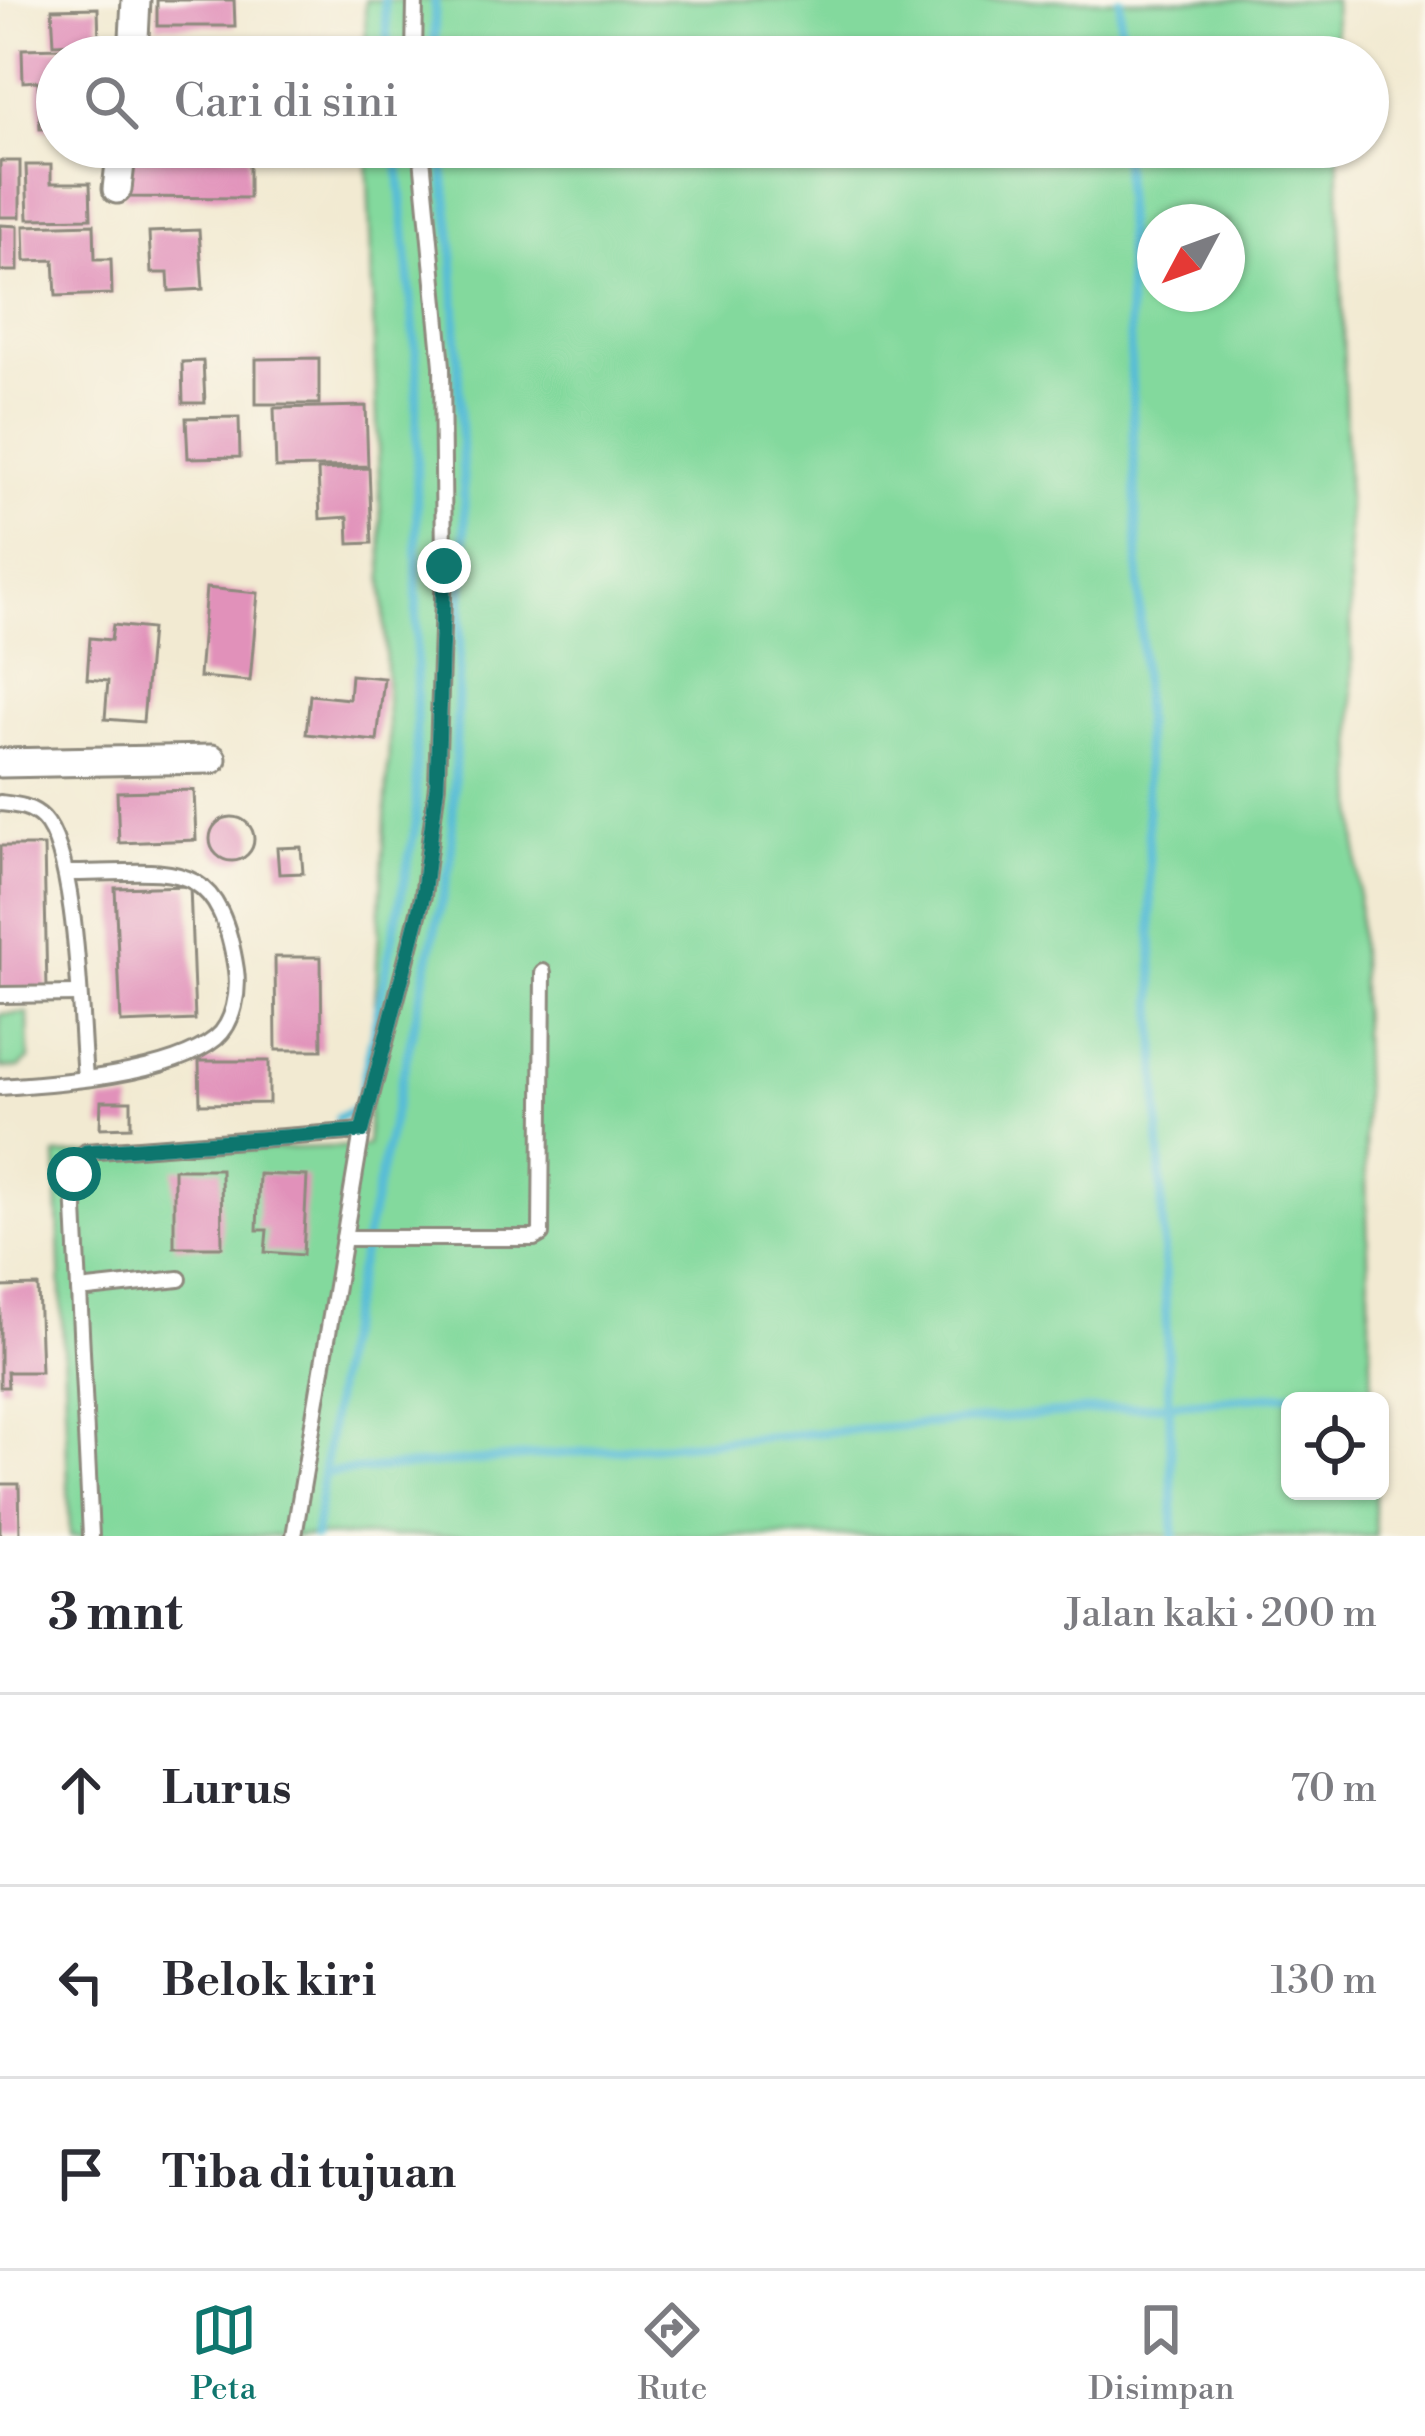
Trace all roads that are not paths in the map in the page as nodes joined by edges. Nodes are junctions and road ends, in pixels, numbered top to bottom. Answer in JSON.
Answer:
{"nodes":[{"id":1,"x":136,"y":0,"type":"edge"},
{"id":2,"x":415,"y":0,"type":"edge"},
{"id":3,"x":135,"y":36,"type":"edge"},
{"id":4,"x":414,"y":36,"type":"edge"},
{"id":5,"x":120,"y":168,"type":"edge"},
{"id":6,"x":423,"y":168,"type":"edge"},
{"id":7,"x":117,"y":189,"type":"dead end"},
{"id":8,"x":212,"y":759,"type":"dead end"},
{"id":9,"x":0,"y":763,"type":"edge"},
{"id":10,"x":0,"y":803,"type":"edge"},
{"id":11,"x":67,"y":873,"type":"junction"},
{"id":12,"x":543,"y":972,"type":"dead end"},
{"id":13,"x":78,"y":994,"type":"junction"},
{"id":14,"x":0,"y":995,"type":"edge"},
{"id":15,"x":86,"y":1076,"type":"junction"},
{"id":16,"x":0,"y":1087,"type":"edge"},
{"id":17,"x":362,"y":1131,"type":"junction"},
{"id":18,"x":351,"y":1239,"type":"junction"},
{"id":19,"x":179,"y":1279,"type":"dead end"},
{"id":20,"x":79,"y":1290,"type":"junction"},
{"id":21,"x":91,"y":1536,"type":"edge"},
{"id":22,"x":294,"y":1536,"type":"edge"}],
"edges":[{"from":1,"to":3,"type":"street"},
{"from":2,"to":4,"type":"lane"},
{"from":5,"to":7,"type":"street"},
{"from":6,"to":17,"type":"lane"},
{"from":8,"to":9,"type":"street"},
{"from":10,"to":11,"type":"lane"},
{"from":11,"to":13,"type":"lane"},
{"from":11,"to":15,"type":"lane"},
{"from":12,"to":18,"type":"lane"},
{"from":13,"to":14,"type":"lane"},
{"from":13,"to":15,"type":"lane"},
{"from":15,"to":16,"type":"lane"},
{"from":17,"to":18,"type":"lane"},
{"from":17,"to":20,"type":"lane"},
{"from":18,"to":22,"type":"lane"},
{"from":19,"to":20,"type":"lane"},
{"from":20,"to":21,"type":"lane"}]}
